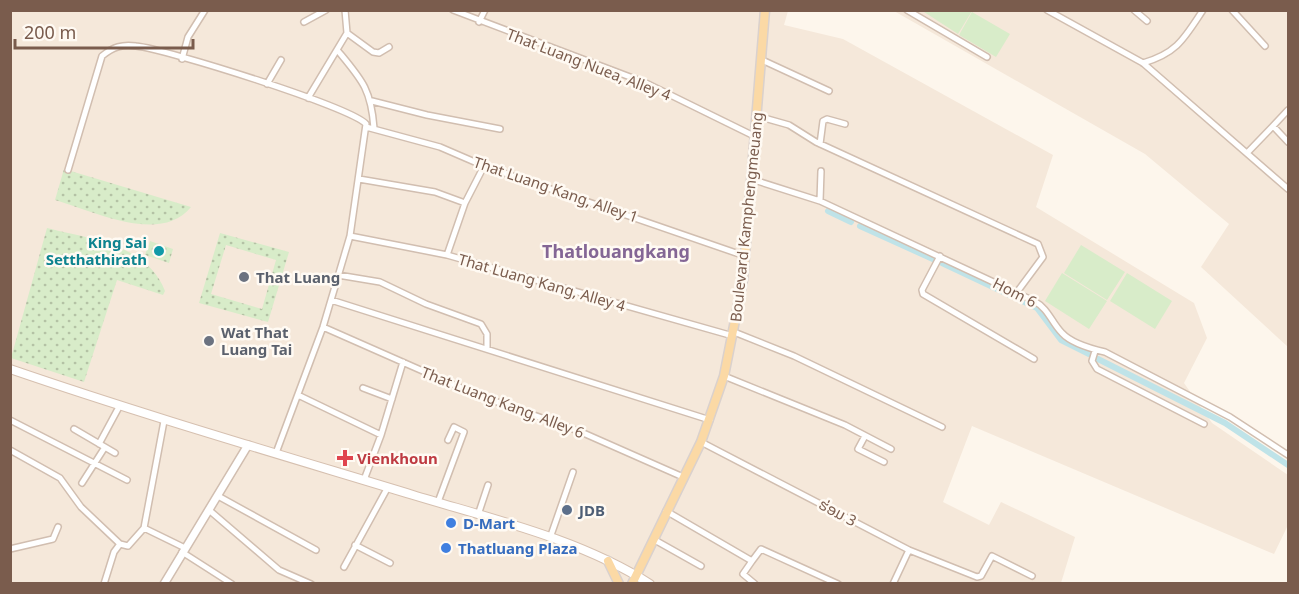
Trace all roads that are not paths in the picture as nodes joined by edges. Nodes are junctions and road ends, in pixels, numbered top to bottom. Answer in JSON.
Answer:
{"nodes":[{"id":1,"x":205,"y":10,"type":"edge"},
{"id":2,"x":327,"y":10,"type":"edge"},
{"id":3,"x":345,"y":10,"type":"edge"},
{"id":4,"x":453,"y":10,"type":"edge"},
{"id":5,"x":486,"y":10,"type":"edge"},
{"id":6,"x":765,"y":10,"type":"edge"},
{"id":7,"x":907,"y":10,"type":"edge"},
{"id":8,"x":1047,"y":10,"type":"edge"},
{"id":9,"x":1134,"y":10,"type":"edge"},
{"id":10,"x":1203,"y":10,"type":"edge"},
{"id":11,"x":1232,"y":10,"type":"edge"},
{"id":12,"x":479,"y":21,"type":"junction"},
{"id":13,"x":1147,"y":21,"type":"dead end"},
{"id":14,"x":304,"y":22,"type":"dead end"},
{"id":15,"x":347,"y":33,"type":"junction"},
{"id":16,"x":1265,"y":46,"type":"dead end"},
{"id":17,"x":389,"y":47,"type":"dead end"},
{"id":18,"x":338,"y":51,"type":"junction"},
{"id":19,"x":987,"y":57,"type":"dead end"},
{"id":20,"x":182,"y":59,"type":"junction"},
{"id":21,"x":281,"y":60,"type":"dead end"},
{"id":22,"x":762,"y":60,"type":"junction"},
{"id":23,"x":1143,"y":63,"type":"junction"},
{"id":24,"x":267,"y":84,"type":"junction"},
{"id":25,"x":829,"y":91,"type":"dead end"},
{"id":26,"x":308,"y":98,"type":"junction"},
{"id":27,"x":372,"y":101,"type":"junction"},
{"id":28,"x":1288,"y":110,"type":"edge"},
{"id":29,"x":758,"y":116,"type":"junction"},
{"id":30,"x":845,"y":124,"type":"dead end"},
{"id":31,"x":1273,"y":126,"type":"junction"},
{"id":32,"x":366,"y":127,"type":"junction"},
{"id":33,"x":374,"y":128,"type":"junction"},
{"id":34,"x":500,"y":129,"type":"dead end"},
{"id":35,"x":756,"y":137,"type":"junction"},
{"id":36,"x":1288,"y":142,"type":"edge"},
{"id":37,"x":820,"y":144,"type":"junction"},
{"id":38,"x":1248,"y":152,"type":"junction"},
{"id":39,"x":484,"y":166,"type":"junction"},
{"id":40,"x":68,"y":170,"type":"dead end"},
{"id":41,"x":821,"y":171,"type":"dead end"},
{"id":42,"x":359,"y":179,"type":"junction"},
{"id":43,"x":751,"y":179,"type":"junction"},
{"id":44,"x":1288,"y":189,"type":"edge"},
{"id":45,"x":820,"y":201,"type":"junction"},
{"id":46,"x":465,"y":203,"type":"junction"},
{"id":47,"x":350,"y":237,"type":"junction"},
{"id":48,"x":447,"y":255,"type":"junction"},
{"id":49,"x":745,"y":256,"type":"junction"},
{"id":50,"x":940,"y":256,"type":"junction"},
{"id":51,"x":338,"y":275,"type":"junction"},
{"id":52,"x":1017,"y":292,"type":"junction"},
{"id":53,"x":331,"y":300,"type":"junction"},
{"id":54,"x":323,"y":327,"type":"junction"},
{"id":55,"x":733,"y":334,"type":"junction"},
{"id":56,"x":487,"y":348,"type":"junction"},
{"id":57,"x":1095,"y":351,"type":"junction"},
{"id":58,"x":1034,"y":359,"type":"dead end"},
{"id":59,"x":403,"y":362,"type":"junction"},
{"id":60,"x":10,"y":369,"type":"edge"},
{"id":61,"x":724,"y":376,"type":"junction"},
{"id":62,"x":363,"y":388,"type":"dead end"},
{"id":63,"x":298,"y":395,"type":"junction"},
{"id":64,"x":392,"y":399,"type":"junction"},
{"id":65,"x":119,"y":406,"type":"junction"},
{"id":66,"x":10,"y":420,"type":"edge"},
{"id":67,"x":710,"y":420,"type":"junction"},
{"id":68,"x":164,"y":421,"type":"junction"},
{"id":69,"x":1204,"y":424,"type":"dead end"},
{"id":70,"x":942,"y":427,"type":"dead end"},
{"id":71,"x":74,"y":429,"type":"dead end"},
{"id":72,"x":381,"y":435,"type":"junction"},
{"id":73,"x":865,"y":436,"type":"junction"},
{"id":74,"x":448,"y":440,"type":"dead end"},
{"id":75,"x":700,"y":442,"type":"junction"},
{"id":76,"x":99,"y":444,"type":"junction"},
{"id":77,"x":248,"y":445,"type":"junction"},
{"id":78,"x":105,"y":447,"type":"junction"},
{"id":79,"x":891,"y":449,"type":"dead end"},
{"id":80,"x":10,"y":450,"type":"edge"},
{"id":81,"x":115,"y":453,"type":"dead end"},
{"id":82,"x":276,"y":453,"type":"junction"},
{"id":83,"x":1288,"y":455,"type":"edge"},
{"id":84,"x":96,"y":462,"type":"junction"},
{"id":85,"x":884,"y":462,"type":"dead end"},
{"id":86,"x":573,"y":472,"type":"dead end"},
{"id":87,"x":683,"y":477,"type":"junction"},
{"id":88,"x":127,"y":480,"type":"dead end"},
{"id":89,"x":364,"y":480,"type":"junction"},
{"id":90,"x":82,"y":483,"type":"dead end"},
{"id":91,"x":488,"y":485,"type":"dead end"},
{"id":92,"x":388,"y":487,"type":"junction"},
{"id":93,"x":218,"y":496,"type":"junction"},
{"id":94,"x":438,"y":502,"type":"junction"},
{"id":95,"x":209,"y":510,"type":"junction"},
{"id":96,"x":666,"y":512,"type":"junction"},
{"id":97,"x":478,"y":515,"type":"junction"},
{"id":98,"x":58,"y":527,"type":"dead end"},
{"id":99,"x":144,"y":528,"type":"junction"},
{"id":100,"x":550,"y":538,"type":"junction"},
{"id":101,"x":653,"y":539,"type":"junction"},
{"id":102,"x":120,"y":544,"type":"junction"},
{"id":103,"x":355,"y":545,"type":"junction"},
{"id":104,"x":10,"y":549,"type":"edge"},
{"id":105,"x":184,"y":550,"type":"junction"},
{"id":106,"x":316,"y":550,"type":"dead end"},
{"id":107,"x":909,"y":550,"type":"junction"},
{"id":108,"x":608,"y":561,"type":"junction"},
{"id":109,"x":752,"y":561,"type":"junction"},
{"id":110,"x":390,"y":563,"type":"dead end"},
{"id":111,"x":701,"y":566,"type":"dead end"},
{"id":112,"x":344,"y":567,"type":"dead end"},
{"id":113,"x":637,"y":575,"type":"junction"},
{"id":114,"x":1032,"y":576,"type":"dead end"},
{"id":115,"x":104,"y":584,"type":"edge"},
{"id":116,"x":164,"y":584,"type":"edge"},
{"id":117,"x":232,"y":584,"type":"edge"},
{"id":118,"x":311,"y":584,"type":"edge"},
{"id":119,"x":620,"y":584,"type":"edge"},
{"id":120,"x":632,"y":584,"type":"edge"},
{"id":121,"x":650,"y":584,"type":"edge"},
{"id":122,"x":755,"y":584,"type":"edge"},
{"id":123,"x":838,"y":584,"type":"edge"},
{"id":124,"x":893,"y":584,"type":"edge"}],
"edges":[{"from":1,"to":20,"type":"street"},
{"from":2,"to":14,"type":"street"},
{"from":3,"to":15,"type":"street"},
{"from":4,"to":12,"type":"street","name":"That Luang Nuea, Alley 4"},
{"from":5,"to":12,"type":"street"},
{"from":6,"to":22,"type":"main road","name":"Boulevard Kamphengmeuang"},
{"from":7,"to":19,"type":"street"},
{"from":8,"to":23,"type":"street"},
{"from":9,"to":13,"type":"street"},
{"from":10,"to":23,"type":"street"},
{"from":11,"to":16,"type":"street"},
{"from":12,"to":35,"type":"street","name":"That Luang Nuea, Alley 4"},
{"from":15,"to":17,"type":"street"},
{"from":15,"to":18,"type":"street"},
{"from":18,"to":26,"type":"street"},
{"from":18,"to":27,"type":"street"},
{"from":20,"to":24,"type":"street"},
{"from":20,"to":40,"type":"street"},
{"from":21,"to":24,"type":"street"},
{"from":22,"to":25,"type":"street"},
{"from":22,"to":29,"type":"main road","name":"Boulevard Kamphengmeuang"},
{"from":23,"to":38,"type":"street"},
{"from":24,"to":26,"type":"street"},
{"from":26,"to":32,"type":"street"},
{"from":27,"to":33,"type":"street"},
{"from":27,"to":34,"type":"street"},
{"from":28,"to":31,"type":"street"},
{"from":29,"to":35,"type":"main road","name":"Boulevard Kamphengmeuang"},
{"from":29,"to":37,"type":"street"},
{"from":30,"to":37,"type":"street"},
{"from":31,"to":36,"type":"street"},
{"from":31,"to":38,"type":"street"},
{"from":32,"to":33,"type":"street","name":"That Luang Kang, Alley 1"},
{"from":32,"to":42,"type":"street"},
{"from":33,"to":39,"type":"street","name":"That Luang Kang, Alley 1"},
{"from":35,"to":43,"type":"main road","name":"Boulevard Kamphengmeuang"},
{"from":37,"to":52,"type":"street"},
{"from":38,"to":44,"type":"street"},
{"from":39,"to":46,"type":"street"},
{"from":39,"to":49,"type":"street","name":"That Luang Kang, Alley 1"},
{"from":41,"to":45,"type":"street"},
{"from":42,"to":46,"type":"street"},
{"from":42,"to":47,"type":"street"},
{"from":43,"to":45,"type":"street","name":"Hom 6"},
{"from":43,"to":49,"type":"main road","name":"Boulevard Kamphengmeuang"},
{"from":45,"to":50,"type":"street","name":"Hom 6"},
{"from":46,"to":48,"type":"street"},
{"from":47,"to":48,"type":"street","name":"That Luang Kang, Alley 4"},
{"from":47,"to":51,"type":"street"},
{"from":48,"to":55,"type":"street","name":"That Luang Kang, Alley 4"},
{"from":49,"to":55,"type":"main road","name":"Boulevard Kamphengmeuang"},
{"from":50,"to":52,"type":"street","name":"Hom 6"},
{"from":50,"to":58,"type":"street"},
{"from":51,"to":53,"type":"street"},
{"from":51,"to":56,"type":"street"},
{"from":52,"to":57,"type":"street","name":"Hom 6"},
{"from":53,"to":54,"type":"street"},
{"from":53,"to":56,"type":"street"},
{"from":54,"to":59,"type":"street","name":"That Luang Kang, Alley 6"},
{"from":54,"to":63,"type":"street"},
{"from":55,"to":61,"type":"main road","name":"Boulevard Kamphengmeuang"},
{"from":55,"to":70,"type":"street","name":"That Luang Kang, Alley 4"},
{"from":56,"to":67,"type":"street"},
{"from":57,"to":69,"type":"street"},
{"from":57,"to":83,"type":"street","name":"Hom 6"},
{"from":59,"to":64,"type":"street"},
{"from":59,"to":87,"type":"street","name":"That Luang Kang, Alley 6"},
{"from":60,"to":65,"type":"main road"},
{"from":61,"to":67,"type":"main road","name":"Boulevard Kamphengmeuang"},
{"from":61,"to":73,"type":"street"},
{"from":62,"to":64,"type":"street"},
{"from":63,"to":72,"type":"street"},
{"from":63,"to":82,"type":"street"},
{"from":64,"to":72,"type":"street"},
{"from":65,"to":68,"type":"main road"},
{"from":65,"to":76,"type":"street"},
{"from":66,"to":84,"type":"street"},
{"from":67,"to":75,"type":"main road","name":"Boulevard Kamphengmeuang"},
{"from":68,"to":77,"type":"main road"},
{"from":68,"to":99,"type":"street"},
{"from":71,"to":76,"type":"street"},
{"from":72,"to":89,"type":"street"},
{"from":73,"to":79,"type":"street"},
{"from":73,"to":85,"type":"street"},
{"from":74,"to":94,"type":"street"},
{"from":75,"to":87,"type":"main road","name":"Boulevard Kamphengmeuang"},
{"from":75,"to":107,"type":"street","name":"ຮ່ອມ 3"},
{"from":76,"to":78,"type":"street"},
{"from":77,"to":82,"type":"main road"},
{"from":77,"to":93,"type":"street"},
{"from":78,"to":81,"type":"street"},
{"from":78,"to":84,"type":"street"},
{"from":80,"to":102,"type":"street"},
{"from":82,"to":89,"type":"main road"},
{"from":84,"to":88,"type":"street"},
{"from":84,"to":90,"type":"street"},
{"from":86,"to":100,"type":"street"},
{"from":87,"to":96,"type":"main road","name":"Boulevard Kamphengmeuang"},
{"from":89,"to":92,"type":"main road"},
{"from":91,"to":97,"type":"street"},
{"from":92,"to":94,"type":"main road"},
{"from":92,"to":103,"type":"street"},
{"from":93,"to":95,"type":"street"},
{"from":93,"to":106,"type":"street"},
{"from":94,"to":97,"type":"main road"},
{"from":95,"to":105,"type":"street"},
{"from":95,"to":118,"type":"street"},
{"from":96,"to":101,"type":"main road","name":"Boulevard Kamphengmeuang"},
{"from":96,"to":109,"type":"street"},
{"from":97,"to":100,"type":"main road"},
{"from":98,"to":104,"type":"street"},
{"from":99,"to":102,"type":"street"},
{"from":99,"to":105,"type":"street"},
{"from":100,"to":108,"type":"main road"},
{"from":101,"to":111,"type":"street"},
{"from":101,"to":113,"type":"main road","name":"Boulevard Kamphengmeuang"},
{"from":102,"to":115,"type":"street"},
{"from":103,"to":110,"type":"street"},
{"from":103,"to":112,"type":"street"},
{"from":105,"to":116,"type":"street"},
{"from":105,"to":117,"type":"street"},
{"from":107,"to":114,"type":"street","name":"ຮ່ອມ 3"},
{"from":107,"to":124,"type":"street"},
{"from":108,"to":113,"type":"main road"},
{"from":108,"to":119,"type":"main road"},
{"from":109,"to":122,"type":"street"},
{"from":109,"to":123,"type":"street"},
{"from":113,"to":120,"type":"main road","name":"Boulevard Kamphengmeuang"},
{"from":113,"to":121,"type":"main road"}]}
